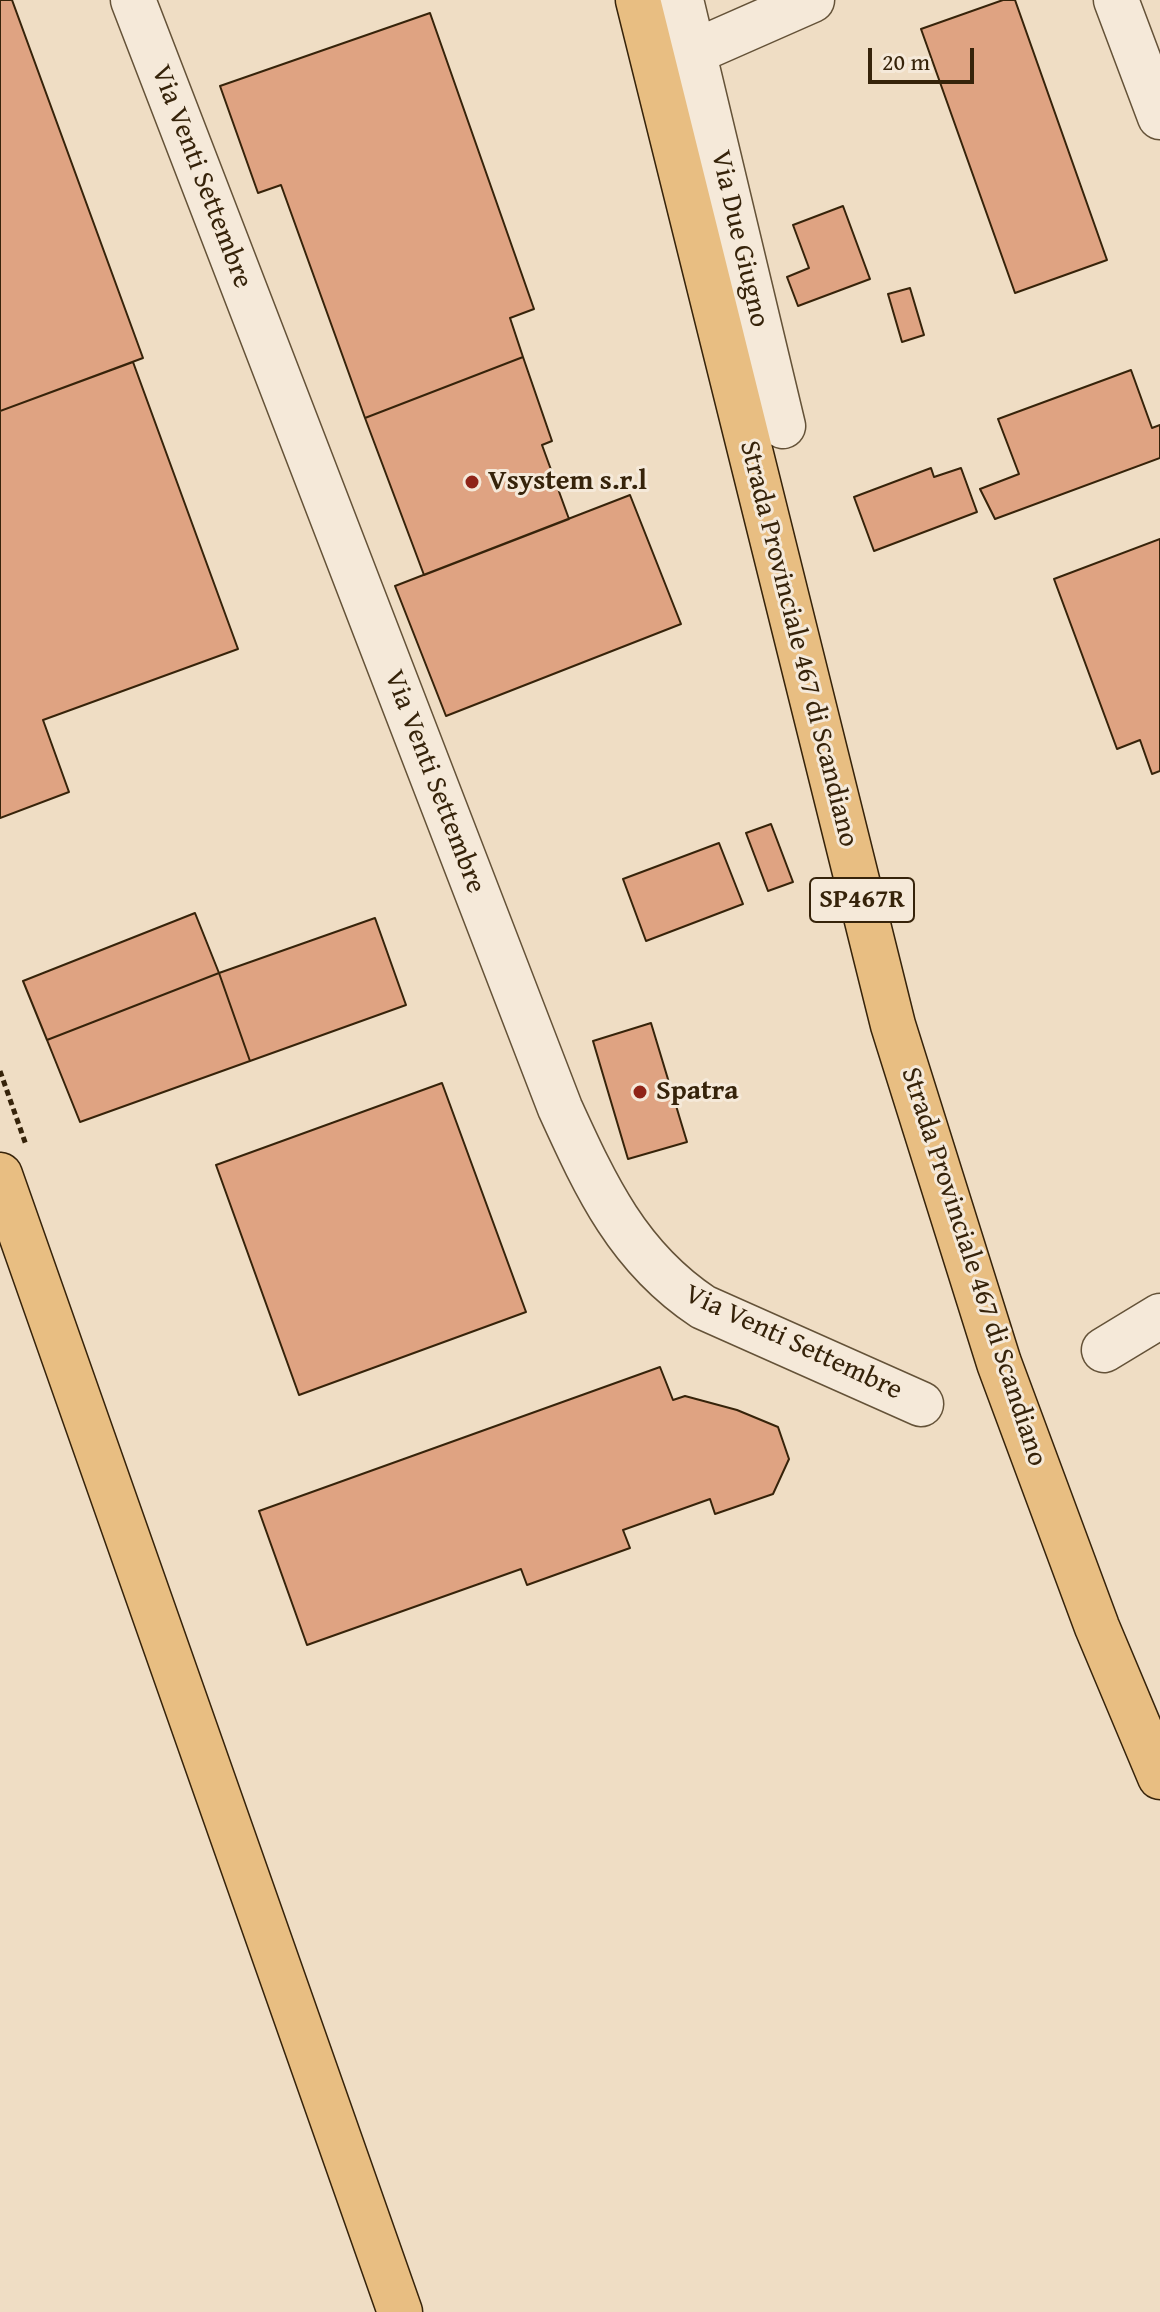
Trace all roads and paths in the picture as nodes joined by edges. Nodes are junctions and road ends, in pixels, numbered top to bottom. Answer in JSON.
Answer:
{"nodes":[{"id":1,"x":133,"y":0,"type":"edge"},
{"id":2,"x":638,"y":0,"type":"edge"},
{"id":3,"x":681,"y":0,"type":"edge"},
{"id":4,"x":812,"y":0,"type":"edge"},
{"id":5,"x":1116,"y":0,"type":"edge"},
{"id":6,"x":694,"y":52,"type":"junction"},
{"id":7,"x":1160,"y":117,"type":"edge"},
{"id":8,"x":783,"y":426,"type":"dead end"},
{"id":9,"x":0,"y":1175,"type":"edge"},
{"id":10,"x":1160,"y":1316,"type":"edge"},
{"id":11,"x":1104,"y":1350,"type":"dead end"},
{"id":12,"x":921,"y":1404,"type":"dead end"},
{"id":13,"x":1160,"y":1777,"type":"edge"},
{"id":14,"x":400,"y":2312,"type":"edge"}],
"edges":[{"from":1,"to":12,"type":"street","name":"Via Venti Settembre"},
{"from":2,"to":13,"type":"main road","name":"Strada Provinciale 467 di Scandiano","number":"SP467R"},
{"from":3,"to":6,"type":"street","name":"Via Due Giugno"},
{"from":4,"to":6,"type":"street"},
{"from":5,"to":7,"type":"street"},
{"from":6,"to":8,"type":"street","name":"Via Due Giugno"},
{"from":9,"to":14,"type":"main road"},
{"from":10,"to":11,"type":"street"}]}
